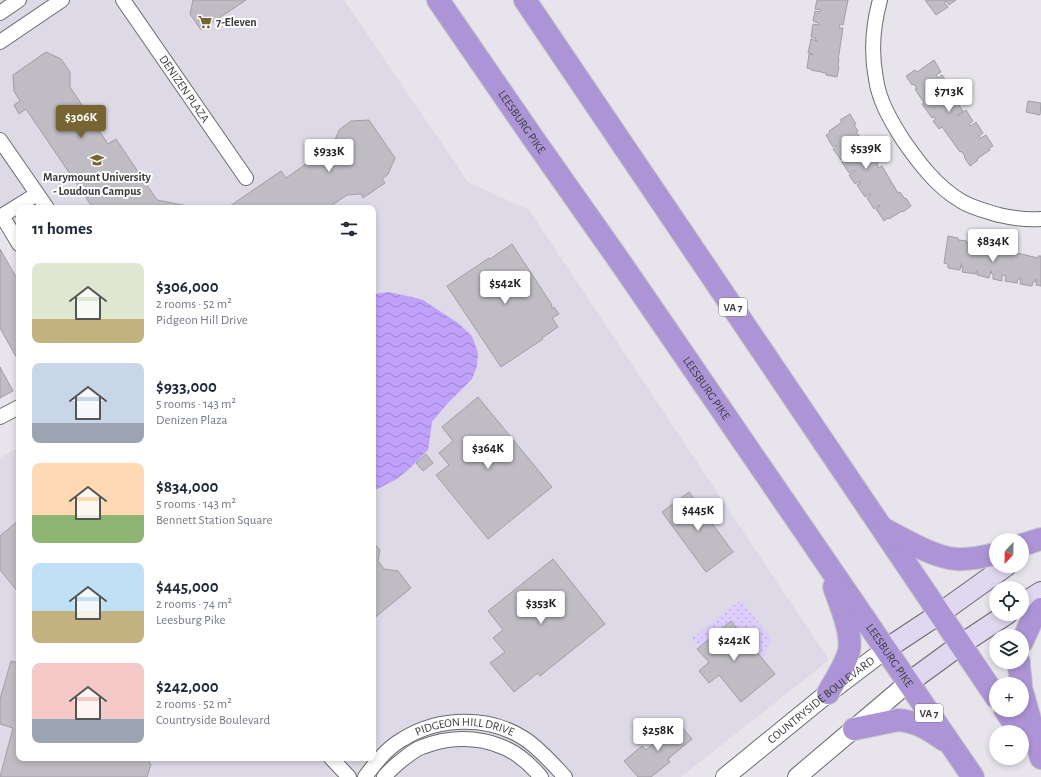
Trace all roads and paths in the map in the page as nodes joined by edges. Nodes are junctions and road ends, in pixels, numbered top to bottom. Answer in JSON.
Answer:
{"nodes":[{"id":1,"x":19,"y":0,"type":"edge"},
{"id":2,"x":62,"y":0,"type":"edge"},
{"id":3,"x":123,"y":0,"type":"edge"},
{"id":4,"x":438,"y":0,"type":"edge"},
{"id":5,"x":525,"y":0,"type":"edge"},
{"id":6,"x":880,"y":0,"type":"edge"},
{"id":7,"x":0,"y":13,"type":"edge"},
{"id":8,"x":0,"y":42,"type":"edge"},
{"id":9,"x":0,"y":140,"type":"edge"},
{"id":10,"x":246,"y":178,"type":"dead end"},
{"id":11,"x":37,"y":194,"type":"junction"},
{"id":12,"x":20,"y":205,"type":"edge"},
{"id":13,"x":45,"y":205,"type":"edge"},
{"id":14,"x":16,"y":207,"type":"edge"},
{"id":15,"x":1,"y":217,"type":"edge"},
{"id":16,"x":1041,"y":219,"type":"edge"},
{"id":17,"x":16,"y":240,"type":"edge"},
{"id":18,"x":16,"y":409,"type":"edge"},
{"id":19,"x":0,"y":417,"type":"edge"},
{"id":20,"x":882,"y":528,"type":"junction"},
{"id":21,"x":1041,"y":540,"type":"edge"},
{"id":22,"x":1029,"y":543,"type":"edge"},
{"id":23,"x":1029,"y":549,"type":"edge"},
{"id":24,"x":989,"y":555,"type":"edge"},
{"id":25,"x":826,"y":563,"type":"junction"},
{"id":26,"x":996,"y":573,"type":"edge"},
{"id":27,"x":1041,"y":592,"type":"edge"},
{"id":28,"x":1029,"y":600,"type":"edge"},
{"id":29,"x":1041,"y":609,"type":"edge"},
{"id":30,"x":940,"y":614,"type":"junction"},
{"id":31,"x":996,"y":621,"type":"edge"},
{"id":32,"x":1028,"y":629,"type":"edge"},
{"id":33,"x":960,"y":645,"type":"junction"},
{"id":34,"x":886,"y":649,"type":"junction"},
{"id":35,"x":908,"y":683,"type":"junction"},
{"id":36,"x":989,"y":687,"type":"edge"},
{"id":37,"x":828,"y":693,"type":"junction"},
{"id":38,"x":1029,"y":716,"type":"edge"},
{"id":39,"x":854,"y":729,"type":"junction"},
{"id":40,"x":950,"y":744,"type":"junction"},
{"id":41,"x":1029,"y":745,"type":"edge"},
{"id":42,"x":1041,"y":758,"type":"edge"},
{"id":43,"x":334,"y":761,"type":"edge"},
{"id":44,"x":1041,"y":762,"type":"edge"},
{"id":45,"x":349,"y":777,"type":"edge"},
{"id":46,"x":365,"y":777,"type":"edge"},
{"id":47,"x":384,"y":777,"type":"edge"},
{"id":48,"x":541,"y":777,"type":"edge"},
{"id":49,"x":565,"y":777,"type":"edge"},
{"id":50,"x":726,"y":777,"type":"edge"},
{"id":51,"x":797,"y":777,"type":"edge"},
{"id":52,"x":973,"y":777,"type":"edge"}],
"edges":[{"from":1,"to":7,"type":"street"},
{"from":2,"to":8,"type":"street"},
{"from":3,"to":10,"type":"street","name":"DENIZEN PLAZA"},
{"from":4,"to":25,"type":"highway","name":"LEESBURG PIKE","number":"VA 7"},
{"from":5,"to":20,"type":"highway","number":"VA 7"},
{"from":6,"to":16,"type":"street"},
{"from":9,"to":11,"type":"street"},
{"from":11,"to":12,"type":"street"},
{"from":11,"to":13,"type":"street"},
{"from":14,"to":15,"type":"street"},
{"from":15,"to":17,"type":"street"},
{"from":18,"to":19,"type":"street"},
{"from":20,"to":24,"type":"highway"},
{"from":20,"to":30,"type":"highway","number":"VA 7"},
{"from":21,"to":22,"type":"highway"},
{"from":21,"to":23,"type":"main road"},
{"from":25,"to":34,"type":"highway","name":"LEESBURG PIKE","number":"VA 7"},
{"from":25,"to":37,"type":"highway"},
{"from":26,"to":30,"type":"main road","name":"COUNTRYSIDE BOULEVARD"},
{"from":27,"to":28,"type":"main road"},
{"from":29,"to":32,"type":"highway"},
{"from":30,"to":33,"type":"highway","number":"VA 7"},
{"from":30,"to":34,"type":"main road","name":"COUNTRYSIDE BOULEVARD"},
{"from":31,"to":33,"type":"main road"},
{"from":33,"to":35,"type":"main road"},
{"from":33,"to":36,"type":"highway","number":"VA 7"},
{"from":34,"to":35,"type":"highway","name":"LEESBURG PIKE","number":"VA 7"},
{"from":34,"to":37,"type":"street","name":"COUNTRYSIDE BOULEVARD"},
{"from":35,"to":39,"type":"street"},
{"from":35,"to":40,"type":"highway","name":"LEESBURG PIKE","number":"VA 7"},
{"from":37,"to":50,"type":"street","name":"COUNTRYSIDE BOULEVARD"},
{"from":38,"to":42,"type":"highway"},
{"from":39,"to":40,"type":"highway"},
{"from":39,"to":51,"type":"street"},
{"from":40,"to":52,"type":"highway","name":"LEESBURG PIKE","number":"VA 7"},
{"from":41,"to":44,"type":"highway"},
{"from":43,"to":45,"type":"street"},
{"from":46,"to":49,"type":"street","name":"PIDGEON HILL DRIVE"},
{"from":47,"to":48,"type":"street","name":"PIDGEON HILL DRIVE"}]}
